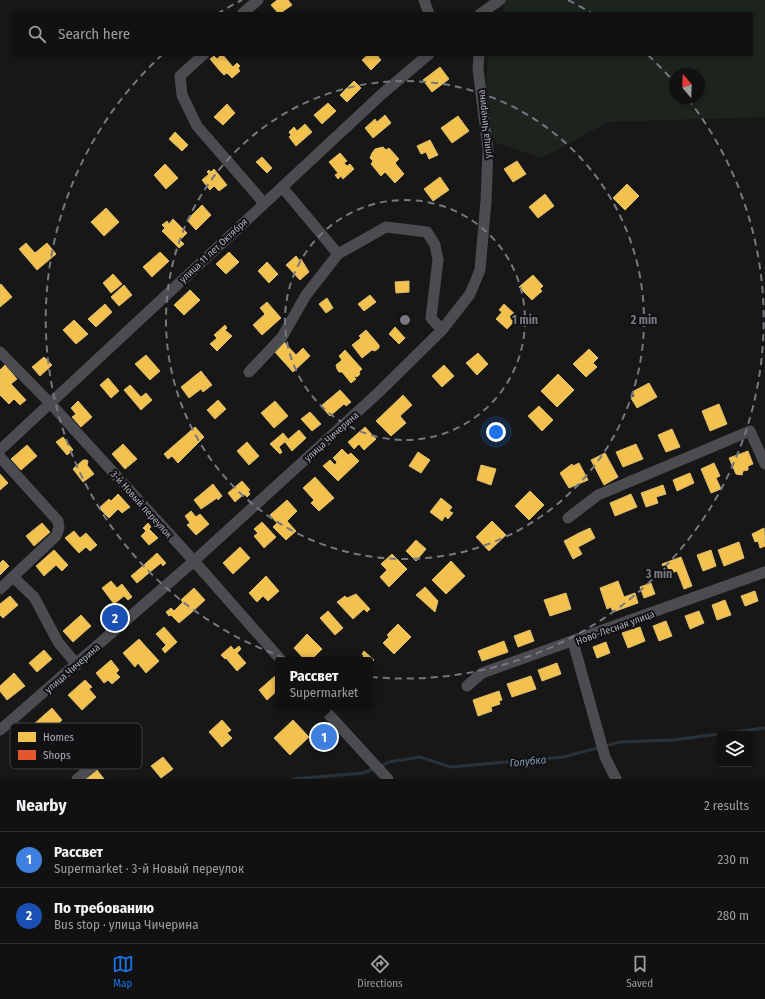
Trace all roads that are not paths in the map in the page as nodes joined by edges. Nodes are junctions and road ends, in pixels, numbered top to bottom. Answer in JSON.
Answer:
{"nodes":[{"id":1,"x":258,"y":0,"type":"edge"},
{"id":2,"x":424,"y":0,"type":"edge"},
{"id":3,"x":493,"y":4,"type":"edge"},
{"id":4,"x":244,"y":12,"type":"edge"},
{"id":5,"x":428,"y":12,"type":"edge"},
{"id":6,"x":483,"y":12,"type":"edge"},
{"id":7,"x":202,"y":56,"type":"edge"},
{"id":8,"x":427,"y":56,"type":"edge"},
{"id":9,"x":478,"y":56,"type":"edge"},
{"id":10,"x":282,"y":187,"type":"junction"},
{"id":11,"x":264,"y":203,"type":"junction"},
{"id":12,"x":338,"y":254,"type":"junction"},
{"id":13,"x":442,"y":330,"type":"junction"},
{"id":14,"x":0,"y":352,"type":"edge"},
{"id":15,"x":249,"y":372,"type":"dead end"},
{"id":16,"x":50,"y":403,"type":"junction"},
{"id":17,"x":0,"y":450,"type":"edge"},
{"id":18,"x":0,"y":458,"type":"edge"},
{"id":19,"x":765,"y":464,"type":"edge"},
{"id":20,"x":568,"y":518,"type":"dead end"},
{"id":21,"x":194,"y":561,"type":"junction"},
{"id":22,"x":765,"y":572,"type":"edge"},
{"id":23,"x":14,"y":577,"type":"junction"},
{"id":24,"x":0,"y":589,"type":"edge"},
{"id":25,"x":573,"y":642,"type":"junction"},
{"id":26,"x":278,"y":657,"type":"edge"},
{"id":27,"x":76,"y":664,"type":"junction"},
{"id":28,"x":467,"y":686,"type":"dead end"},
{"id":29,"x":323,"y":709,"type":"edge"},
{"id":30,"x":0,"y":730,"type":"edge"},
{"id":31,"x":90,"y":769,"type":"edge"},
{"id":32,"x":384,"y":776,"type":"edge"},
{"id":33,"x":77,"y":779,"type":"edge"},
{"id":34,"x":616,"y":779,"type":"edge"}],
"edges":[{"from":1,"to":4,"type":"street"},
{"from":2,"to":5,"type":"street"},
{"from":3,"to":6,"type":"street"},
{"from":7,"to":11,"type":"street"},
{"from":8,"to":10,"type":"street","name":"улица 11 лет Октября"},
{"from":9,"to":13,"type":"street","name":"улица Чичерина"},
{"from":10,"to":11,"type":"street","name":"улица 11 лет Октября"},
{"from":10,"to":12,"type":"street"},
{"from":11,"to":16,"type":"street","name":"улица 11 лет Октября"},
{"from":12,"to":13,"type":"street"},
{"from":12,"to":15,"type":"street"},
{"from":13,"to":21,"type":"street","name":"улица Чичерина"},
{"from":14,"to":16,"type":"street","name":"3-й Новый переулок"},
{"from":16,"to":17,"type":"street","name":"улица 11 лет Октября"},
{"from":16,"to":21,"type":"street","name":"3-й Новый переулок"},
{"from":18,"to":23,"type":"street"},
{"from":19,"to":20,"type":"street"},
{"from":21,"to":26,"type":"street","name":"3-й Новый переулок"},
{"from":21,"to":27,"type":"street","name":"улица Чичерина"},
{"from":22,"to":25,"type":"street","name":"Ново-Лесная улица"},
{"from":23,"to":24,"type":"street"},
{"from":23,"to":27,"type":"street"},
{"from":25,"to":28,"type":"street","name":"Ново-Лесная улица"},
{"from":25,"to":34,"type":"street"},
{"from":27,"to":30,"type":"street","name":"улица Чичерина"},
{"from":29,"to":32,"type":"street"},
{"from":31,"to":33,"type":"street"}]}
